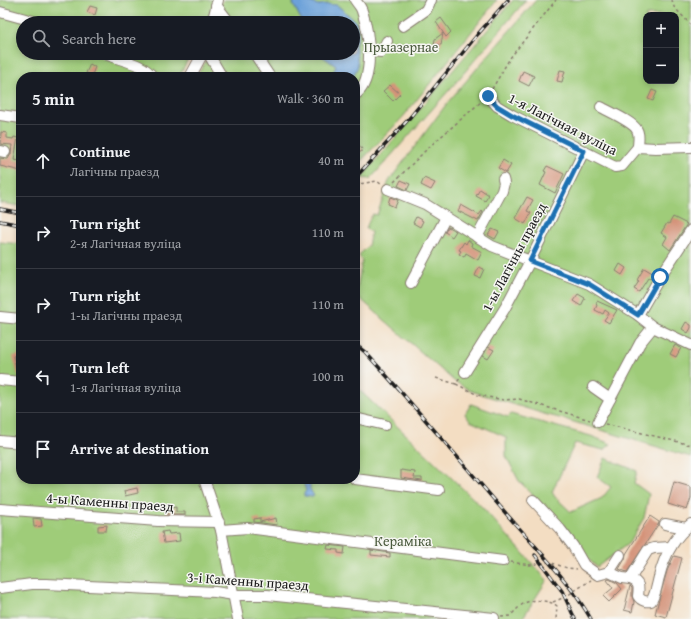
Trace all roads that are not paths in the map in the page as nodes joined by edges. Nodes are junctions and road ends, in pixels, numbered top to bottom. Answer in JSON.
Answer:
{"nodes":[{"id":1,"x":355,"y":0,"type":"edge"},
{"id":2,"x":431,"y":0,"type":"edge"},
{"id":3,"x":217,"y":1,"type":"edge"},
{"id":4,"x":0,"y":12,"type":"edge"},
{"id":5,"x":16,"y":16,"type":"edge"},
{"id":6,"x":214,"y":16,"type":"edge"},
{"id":7,"x":226,"y":16,"type":"edge"},
{"id":8,"x":403,"y":26,"type":"dead end"},
{"id":9,"x":387,"y":41,"type":"dead end"},
{"id":10,"x":369,"y":51,"type":"junction"},
{"id":11,"x":119,"y":60,"type":"edge"},
{"id":12,"x":199,"y":60,"type":"edge"},
{"id":13,"x":212,"y":60,"type":"edge"},
{"id":14,"x":259,"y":60,"type":"edge"},
{"id":15,"x":148,"y":72,"type":"edge"},
{"id":16,"x":193,"y":72,"type":"edge"},
{"id":17,"x":219,"y":72,"type":"edge"},
{"id":18,"x":267,"y":72,"type":"edge"},
{"id":19,"x":360,"y":90,"type":"edge"},
{"id":20,"x":488,"y":96,"type":"road end"},
{"id":21,"x":601,"y":107,"type":"dead end"},
{"id":22,"x":0,"y":115,"type":"edge"},
{"id":23,"x":16,"y":117,"type":"edge"},
{"id":24,"x":638,"y":146,"type":"junction"},
{"id":25,"x":691,"y":147,"type":"edge"},
{"id":26,"x":584,"y":151,"type":"junction"},
{"id":27,"x":503,"y":179,"type":"dead end"},
{"id":28,"x":388,"y":189,"type":"road end"},
{"id":29,"x":446,"y":216,"type":"junction"},
{"id":30,"x":691,"y":230,"type":"edge"},
{"id":31,"x":477,"y":237,"type":"junction"},
{"id":32,"x":530,"y":261,"type":"junction"},
{"id":33,"x":411,"y":282,"type":"dead end"},
{"id":34,"x":638,"y":315,"type":"junction"},
{"id":35,"x":0,"y":317,"type":"edge"},
{"id":36,"x":16,"y":319,"type":"edge"},
{"id":37,"x":653,"y":327,"type":"junction"},
{"id":38,"x":691,"y":345,"type":"edge"},
{"id":39,"x":465,"y":372,"type":"road end"},
{"id":40,"x":0,"y":380,"type":"edge"},
{"id":41,"x":16,"y":382,"type":"edge"},
{"id":42,"x":593,"y":387,"type":"dead end"},
{"id":43,"x":610,"y":398,"type":"junction"},
{"id":44,"x":360,"y":419,"type":"edge"},
{"id":45,"x":598,"y":422,"type":"road end"},
{"id":46,"x":385,"y":425,"type":"dead end"},
{"id":47,"x":0,"y":441,"type":"edge"},
{"id":48,"x":16,"y":443,"type":"edge"},
{"id":49,"x":360,"y":480,"type":"edge"},
{"id":50,"x":206,"y":484,"type":"edge"},
{"id":51,"x":439,"y":490,"type":"dead end"},
{"id":52,"x":534,"y":500,"type":"dead end"},
{"id":53,"x":0,"y":509,"type":"edge"},
{"id":54,"x":665,"y":524,"type":"dead end"},
{"id":55,"x":220,"y":526,"type":"junction"},
{"id":56,"x":689,"y":526,"type":"edge"},
{"id":57,"x":671,"y":547,"type":"junction"},
{"id":58,"x":620,"y":555,"type":"dead end"},
{"id":59,"x":503,"y":561,"type":"road end"},
{"id":60,"x":609,"y":572,"type":"junction"},
{"id":61,"x":630,"y":579,"type":"junction"},
{"id":62,"x":0,"y":588,"type":"edge"},
{"id":63,"x":234,"y":595,"type":"junction"},
{"id":64,"x":494,"y":618,"type":"edge"},
{"id":65,"x":238,"y":619,"type":"edge"}],
"edges":[{"from":1,"to":10,"type":"street"},
{"from":2,"to":8,"type":"street"},
{"from":3,"to":6,"type":"street"},
{"from":3,"to":7,"type":"street"},
{"from":4,"to":5,"type":"street"},
{"from":9,"to":10,"type":"street"},
{"from":10,"to":19,"type":"street"},
{"from":11,"to":15,"type":"street"},
{"from":12,"to":16,"type":"street"},
{"from":13,"to":17,"type":"street"},
{"from":14,"to":18,"type":"street"},
{"from":20,"to":26,"type":"street","name":"1-я Лагічная вуліца"},
{"from":21,"to":24,"type":"street"},
{"from":22,"to":23,"type":"street"},
{"from":24,"to":25,"type":"street","name":"1-я Лагічная вуліца"},
{"from":24,"to":26,"type":"street","name":"1-я Лагічная вуліца"},
{"from":26,"to":32,"type":"street","name":"1-ы Лагічны праезд"},
{"from":27,"to":31,"type":"street"},
{"from":28,"to":29,"type":"street"},
{"from":29,"to":31,"type":"street"},
{"from":29,"to":33,"type":"street"},
{"from":30,"to":34,"type":"street"},
{"from":31,"to":32,"type":"street"},
{"from":32,"to":34,"type":"street"},
{"from":32,"to":39,"type":"street","name":"1-ы Лагічны праезд"},
{"from":34,"to":37,"type":"street"},
{"from":35,"to":36,"type":"street"},
{"from":37,"to":38,"type":"street"},
{"from":37,"to":43,"type":"street"},
{"from":40,"to":41,"type":"street"},
{"from":42,"to":43,"type":"street"},
{"from":43,"to":45,"type":"street"},
{"from":44,"to":46,"type":"street"},
{"from":47,"to":48,"type":"street"},
{"from":49,"to":51,"type":"street"},
{"from":50,"to":55,"type":"street"},
{"from":52,"to":60,"type":"street"},
{"from":53,"to":55,"type":"street","name":"4-ы Каменны праезд"},
{"from":54,"to":56,"type":"street"},
{"from":55,"to":59,"type":"street","name":"4-ы Каменны праезд"},
{"from":55,"to":63,"type":"street"},
{"from":56,"to":57,"type":"street"},
{"from":57,"to":61,"type":"street"},
{"from":57,"to":61,"type":"street"},
{"from":58,"to":60,"type":"street"},
{"from":60,"to":61,"type":"street"},
{"from":62,"to":63,"type":"street","name":"3-і Каменны праезд"},
{"from":63,"to":64,"type":"street","name":"3-і Каменны праезд"},
{"from":63,"to":65,"type":"street"}]}
